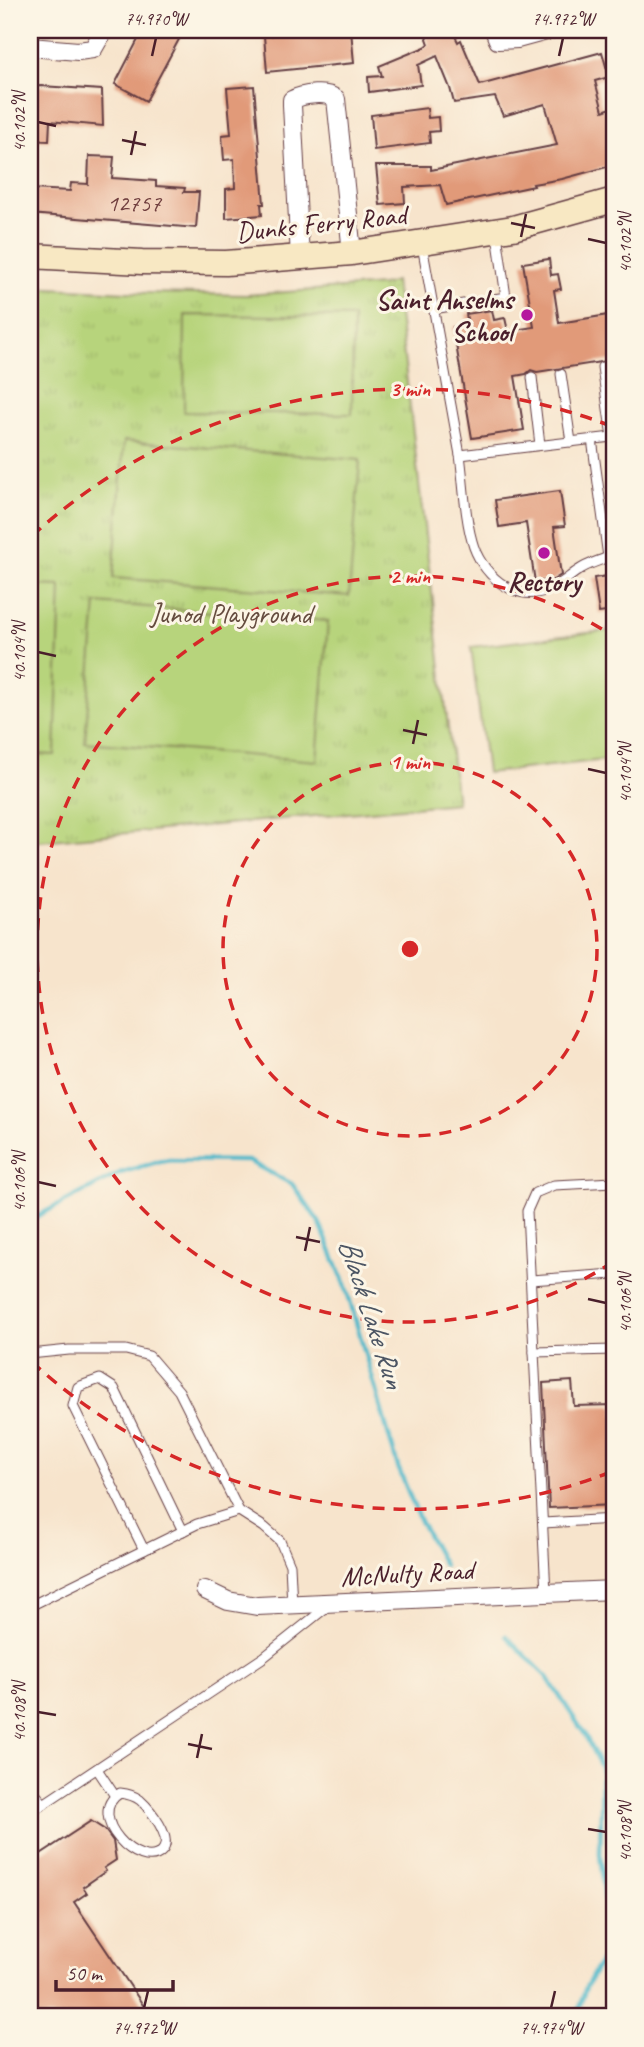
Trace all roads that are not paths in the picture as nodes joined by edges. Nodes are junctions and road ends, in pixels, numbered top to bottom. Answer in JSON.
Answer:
{"nodes":[{"id":1,"x":104,"y":30,"type":"edge"},
{"id":2,"x":550,"y":30,"type":"edge"},
{"id":3,"x":496,"y":35,"type":"edge"},
{"id":4,"x":30,"y":47,"type":"edge"},
{"id":5,"x":614,"y":200,"type":"edge"},
{"id":6,"x":496,"y":231,"type":"junction"},
{"id":7,"x":421,"y":242,"type":"junction"},
{"id":8,"x":352,"y":253,"type":"junction"},
{"id":9,"x":30,"y":256,"type":"edge"},
{"id":10,"x":300,"y":258,"type":"junction"},
{"id":11,"x":433,"y":309,"type":"junction"},
{"id":12,"x":602,"y":367,"type":"dead end"},
{"id":13,"x":561,"y":374,"type":"dead end"},
{"id":14,"x":532,"y":377,"type":"dead end"},
{"id":15,"x":613,"y":438,"type":"edge"},
{"id":16,"x":592,"y":439,"type":"junction"},
{"id":17,"x":571,"y":442,"type":"junction"},
{"id":18,"x":540,"y":446,"type":"junction"},
{"id":19,"x":460,"y":455,"type":"junction"},
{"id":20,"x":611,"y":556,"type":"edge"},
{"id":21,"x":614,"y":1182,"type":"edge"},
{"id":22,"x":614,"y":1274,"type":"edge"},
{"id":23,"x":531,"y":1280,"type":"junction"},
{"id":24,"x":614,"y":1350,"type":"edge"},
{"id":25,"x":534,"y":1352,"type":"junction"},
{"id":26,"x":30,"y":1354,"type":"edge"},
{"id":27,"x":239,"y":1511,"type":"junction"},
{"id":28,"x":614,"y":1519,"type":"edge"},
{"id":29,"x":543,"y":1523,"type":"junction"},
{"id":30,"x":183,"y":1531,"type":"junction"},
{"id":31,"x":144,"y":1550,"type":"junction"},
{"id":32,"x":205,"y":1590,"type":"dead end"},
{"id":33,"x":614,"y":1590,"type":"edge"},
{"id":34,"x":546,"y":1593,"type":"junction"},
{"id":35,"x":332,"y":1603,"type":"junction"},
{"id":36,"x":292,"y":1605,"type":"junction"},
{"id":37,"x":30,"y":1606,"type":"edge"},
{"id":38,"x":97,"y":1769,"type":"junction"},
{"id":39,"x":30,"y":1788,"type":"edge"},
{"id":40,"x":115,"y":1796,"type":"junction"},
{"id":41,"x":44,"y":1804,"type":"junction"},
{"id":42,"x":30,"y":1814,"type":"edge"}],
"edges":[{"from":1,"to":4,"type":"street"},
{"from":2,"to":3,"type":"street"},
{"from":5,"to":6,"type":"street","name":"Dunks Ferry Road"},
{"from":6,"to":7,"type":"street","name":"Dunks Ferry Road"},
{"from":6,"to":11,"type":"lane"},
{"from":7,"to":8,"type":"street","name":"Dunks Ferry Road"},
{"from":7,"to":11,"type":"lane"},
{"from":8,"to":10,"type":"street","name":"Dunks Ferry Road"},
{"from":8,"to":10,"type":"street"},
{"from":9,"to":10,"type":"street","name":"Dunks Ferry Road"},
{"from":11,"to":19,"type":"lane"},
{"from":12,"to":15,"type":"lane"},
{"from":13,"to":17,"type":"lane"},
{"from":14,"to":18,"type":"lane"},
{"from":15,"to":16,"type":"lane"},
{"from":16,"to":17,"type":"lane"},
{"from":16,"to":20,"type":"lane"},
{"from":17,"to":18,"type":"lane"},
{"from":18,"to":19,"type":"lane"},
{"from":19,"to":20,"type":"lane"},
{"from":21,"to":23,"type":"lane"},
{"from":22,"to":23,"type":"lane"},
{"from":23,"to":25,"type":"lane"},
{"from":24,"to":25,"type":"lane"},
{"from":25,"to":29,"type":"lane"},
{"from":26,"to":27,"type":"lane"},
{"from":27,"to":30,"type":"lane"},
{"from":27,"to":36,"type":"lane"},
{"from":28,"to":29,"type":"lane"},
{"from":29,"to":34,"type":"lane"},
{"from":30,"to":31,"type":"lane"},
{"from":30,"to":31,"type":"lane"},
{"from":31,"to":37,"type":"lane"},
{"from":32,"to":36,"type":"street","name":"McNulty Road"},
{"from":33,"to":34,"type":"street","name":"McNulty Road"},
{"from":34,"to":35,"type":"street","name":"McNulty Road"},
{"from":35,"to":36,"type":"street","name":"McNulty Road"},
{"from":35,"to":38,"type":"lane"},
{"from":38,"to":40,"type":"lane"},
{"from":38,"to":41,"type":"lane"},
{"from":39,"to":41,"type":"lane"},
{"from":40,"to":40,"type":"lane"},
{"from":41,"to":42,"type":"lane"}]}
